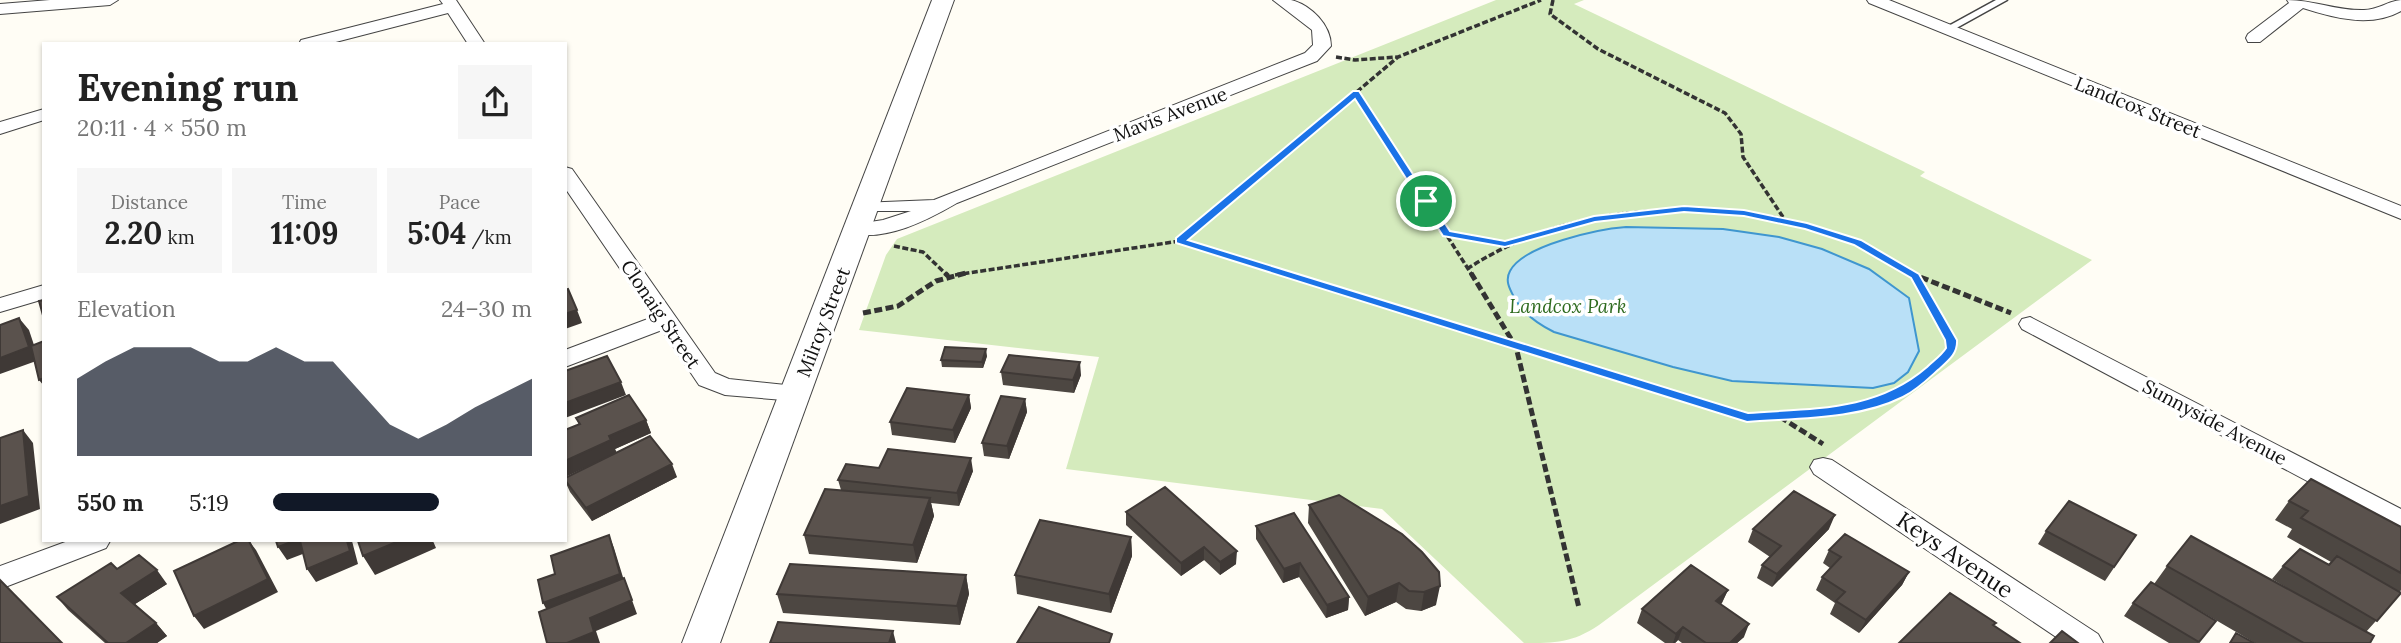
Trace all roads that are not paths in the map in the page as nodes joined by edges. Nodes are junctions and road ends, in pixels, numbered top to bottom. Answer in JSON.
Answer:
{"nodes":[{"id":1,"x":110,"y":0,"type":"edge"},
{"id":2,"x":943,"y":0,"type":"edge"},
{"id":3,"x":1282,"y":0,"type":"edge"},
{"id":4,"x":1875,"y":0,"type":"edge"},
{"id":5,"x":2003,"y":0,"type":"edge"},
{"id":6,"x":2298,"y":1,"type":"edge"},
{"id":7,"x":450,"y":3,"type":"edge"},
{"id":8,"x":2401,"y":4,"type":"edge"},
{"id":9,"x":2317,"y":7,"type":"junction"},
{"id":10,"x":0,"y":9,"type":"edge"},
{"id":11,"x":2277,"y":22,"type":"junction"},
{"id":12,"x":1948,"y":29,"type":"junction"},
{"id":13,"x":2254,"y":38,"type":"dead end"},
{"id":14,"x":314,"y":42,"type":"edge"},
{"id":15,"x":476,"y":42,"type":"edge"},
{"id":16,"x":42,"y":115,"type":"edge"},
{"id":17,"x":0,"y":128,"type":"edge"},
{"id":18,"x":567,"y":176,"type":"edge"},
{"id":19,"x":2401,"y":213,"type":"edge"},
{"id":20,"x":863,"y":218,"type":"junction"},
{"id":21,"x":42,"y":293,"type":"edge"},
{"id":22,"x":0,"y":305,"type":"edge"},
{"id":23,"x":667,"y":320,"type":"junction"},
{"id":24,"x":2022,"y":320,"type":"road end"},
{"id":25,"x":567,"y":358,"type":"edge"},
{"id":26,"x":796,"y":393,"type":"junction"},
{"id":27,"x":1826,"y":458,"type":"road end"},
{"id":28,"x":2401,"y":521,"type":"edge"},
{"id":29,"x":93,"y":542,"type":"edge"},
{"id":30,"x":0,"y":578,"type":"edge"},
{"id":31,"x":701,"y":643,"type":"edge"},
{"id":32,"x":2088,"y":643,"type":"edge"}],
"edges":[{"from":1,"to":10,"type":"street"},
{"from":2,"to":20,"type":"street","name":"Milroy Street"},
{"from":3,"to":20,"type":"street","name":"Mavis Avenue"},
{"from":4,"to":12,"type":"street","name":"Landcox Street"},
{"from":5,"to":12,"type":"lane"},
{"from":6,"to":9,"type":"street"},
{"from":6,"to":11,"type":"street"},
{"from":7,"to":14,"type":"street"},
{"from":7,"to":15,"type":"street"},
{"from":8,"to":9,"type":"street"},
{"from":9,"to":11,"type":"street"},
{"from":11,"to":13,"type":"street"},
{"from":12,"to":19,"type":"street","name":"Landcox Street"},
{"from":16,"to":17,"type":"street"},
{"from":18,"to":23,"type":"street","name":"Clonaig Street"},
{"from":20,"to":26,"type":"street","name":"Milroy Street"},
{"from":21,"to":22,"type":"street"},
{"from":23,"to":25,"type":"street"},
{"from":23,"to":26,"type":"street","name":"Clonaig Street"},
{"from":24,"to":28,"type":"street","name":"Sunnyside Avenue"},
{"from":26,"to":31,"type":"street","name":"Milroy Street"},
{"from":27,"to":32,"type":"street","name":"Keys Avenue"},
{"from":29,"to":30,"type":"street"}]}
